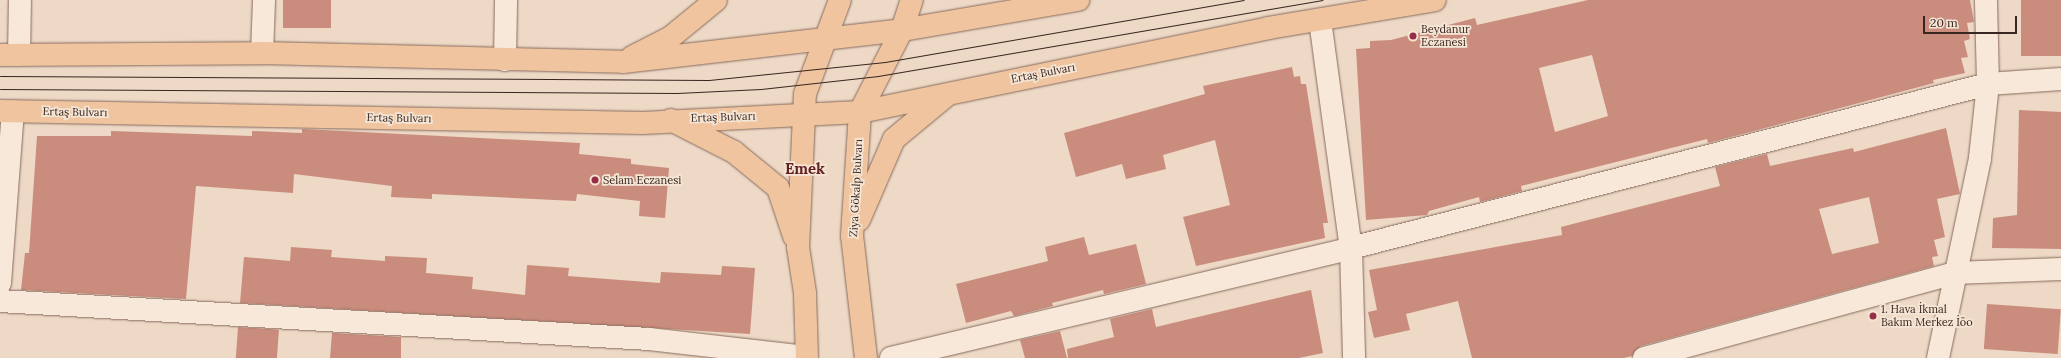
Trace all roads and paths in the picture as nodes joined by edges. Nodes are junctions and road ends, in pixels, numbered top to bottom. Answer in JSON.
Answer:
{"nodes":[{"id":1,"x":20,"y":0,"type":"edge"},
{"id":2,"x":264,"y":0,"type":"edge"},
{"id":3,"x":506,"y":0,"type":"edge"},
{"id":4,"x":716,"y":0,"type":"edge"},
{"id":5,"x":840,"y":0,"type":"edge"},
{"id":6,"x":912,"y":0,"type":"edge"},
{"id":7,"x":1078,"y":0,"type":"edge"},
{"id":8,"x":1435,"y":0,"type":"edge"},
{"id":9,"x":1986,"y":0,"type":"edge"},
{"id":10,"x":1320,"y":20,"type":"junction"},
{"id":11,"x":902,"y":30,"type":"junction"},
{"id":12,"x":828,"y":39,"type":"junction"},
{"id":13,"x":262,"y":53,"type":"junction"},
{"id":14,"x":10,"y":55,"type":"edge"},
{"id":15,"x":505,"y":60,"type":"junction"},
{"id":16,"x":623,"y":62,"type":"junction"},
{"id":17,"x":2061,"y":79,"type":"edge"},
{"id":18,"x":1988,"y":84,"type":"junction"},
{"id":19,"x":953,"y":91,"type":"junction"},
{"id":20,"x":860,"y":112,"type":"junction"},
{"id":21,"x":804,"y":115,"type":"junction"},
{"id":22,"x":670,"y":119,"type":"junction"},
{"id":23,"x":6,"y":121,"type":"edge"},
{"id":24,"x":852,"y":236,"type":"junction"},
{"id":25,"x":798,"y":247,"type":"junction"},
{"id":26,"x":1351,"y":248,"type":"junction"},
{"id":27,"x":2061,"y":269,"type":"edge"},
{"id":28,"x":1954,"y":273,"type":"junction"},
{"id":29,"x":0,"y":283,"type":"edge"},
{"id":30,"x":0,"y":301,"type":"edge"},
{"id":31,"x":806,"y":358,"type":"edge"},
{"id":32,"x":866,"y":358,"type":"edge"},
{"id":33,"x":891,"y":358,"type":"edge"},
{"id":34,"x":1354,"y":358,"type":"edge"},
{"id":35,"x":1644,"y":358,"type":"edge"},
{"id":36,"x":1938,"y":358,"type":"edge"}],
"edges":[{"from":1,"to":14,"type":"street"},
{"from":2,"to":13,"type":"street"},
{"from":3,"to":15,"type":"street"},
{"from":4,"to":16,"type":"main road"},
{"from":5,"to":12,"type":"main road"},
{"from":6,"to":11,"type":"main road"},
{"from":7,"to":11,"type":"main road"},
{"from":8,"to":10,"type":"main road","name":"Ertaş Bulvarı"},
{"from":9,"to":18,"type":"street"},
{"from":10,"to":19,"type":"main road","name":"Ertaş Bulvarı"},
{"from":10,"to":26,"type":"street"},
{"from":11,"to":12,"type":"main road"},
{"from":11,"to":20,"type":"main road"},
{"from":12,"to":16,"type":"main road"},
{"from":12,"to":21,"type":"main road"},
{"from":13,"to":14,"type":"main road"},
{"from":13,"to":15,"type":"main road"},
{"from":15,"to":16,"type":"main road"},
{"from":17,"to":18,"type":"street"},
{"from":18,"to":26,"type":"street"},
{"from":18,"to":28,"type":"street"},
{"from":19,"to":20,"type":"main road","name":"Ertaş Bulvarı"},
{"from":19,"to":24,"type":"main road"},
{"from":20,"to":21,"type":"main road","name":"Ertaş Bulvarı"},
{"from":20,"to":24,"type":"main road","name":"Ziya Gökalp Bulvarı"},
{"from":21,"to":22,"type":"main road","name":"Ertaş Bulvarı"},
{"from":21,"to":25,"type":"main road"},
{"from":22,"to":23,"type":"main road","name":"Ertaş Bulvarı"},
{"from":22,"to":25,"type":"main road"},
{"from":23,"to":29,"type":"street"},
{"from":24,"to":32,"type":"main road","name":"Ziya Gökalp Bulvarı"},
{"from":25,"to":31,"type":"main road"},
{"from":26,"to":33,"type":"street"},
{"from":26,"to":34,"type":"street"},
{"from":27,"to":28,"type":"street"},
{"from":28,"to":35,"type":"street"},
{"from":28,"to":36,"type":"street"},
{"from":30,"to":31,"type":"street"}]}
